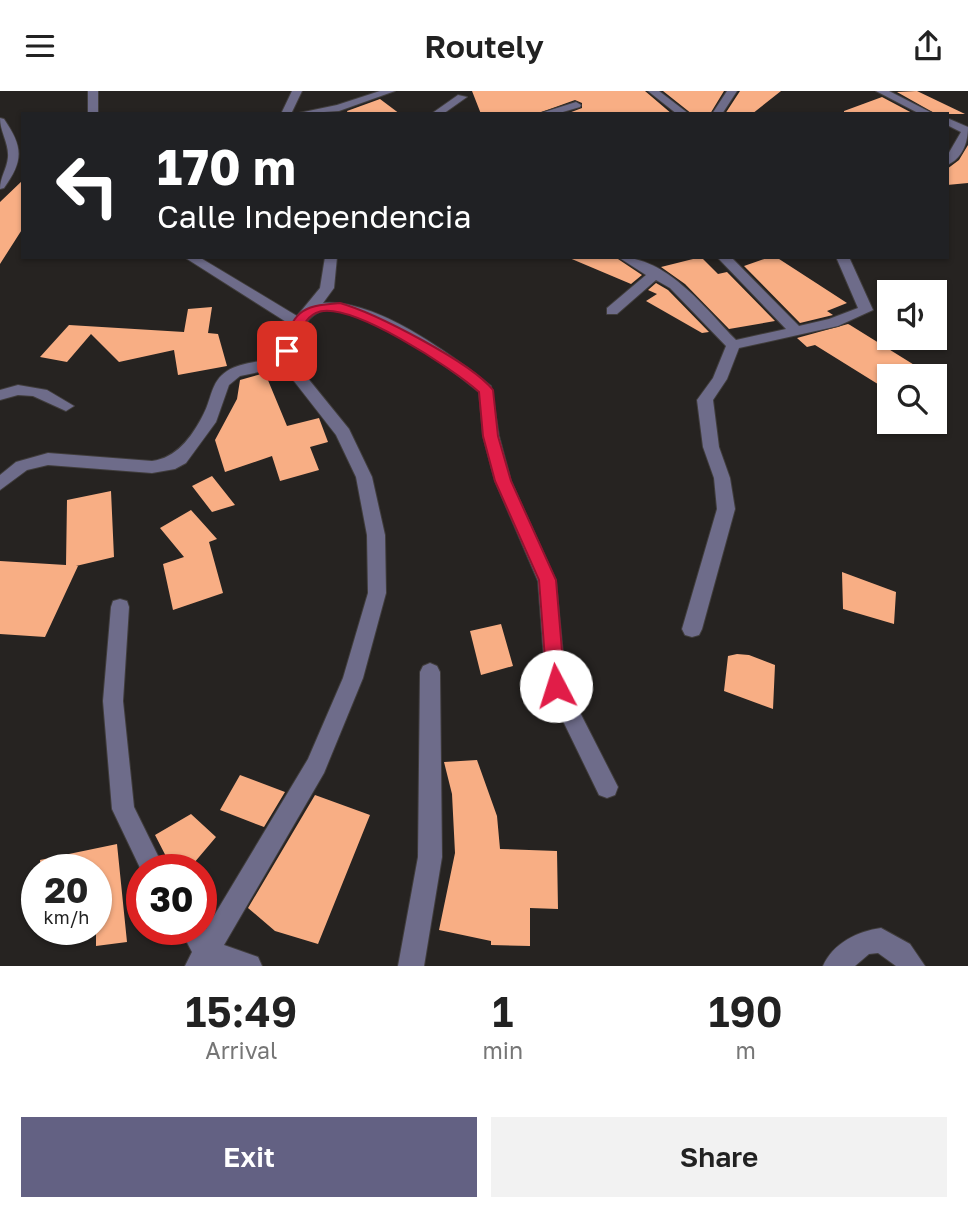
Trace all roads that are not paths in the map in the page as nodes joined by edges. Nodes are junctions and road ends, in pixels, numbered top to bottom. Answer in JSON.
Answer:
{"nodes":[{"id":1,"x":93,"y":91,"type":"edge"},
{"id":2,"x":297,"y":91,"type":"edge"},
{"id":3,"x":390,"y":91,"type":"edge"},
{"id":4,"x":653,"y":91,"type":"edge"},
{"id":5,"x":732,"y":91,"type":"edge"},
{"id":6,"x":881,"y":91,"type":"edge"},
{"id":7,"x":462,"y":97,"type":"dead end"},
{"id":8,"x":576,"y":106,"type":"edge"},
{"id":9,"x":93,"y":112,"type":"edge"},
{"id":10,"x":287,"y":112,"type":"edge"},
{"id":11,"x":312,"y":112,"type":"edge"},
{"id":12,"x":439,"y":112,"type":"edge"},
{"id":13,"x":551,"y":112,"type":"edge"},
{"id":14,"x":681,"y":112,"type":"edge"},
{"id":15,"x":718,"y":112,"type":"edge"},
{"id":16,"x":925,"y":112,"type":"edge"},
{"id":17,"x":0,"y":121,"type":"edge"},
{"id":18,"x":949,"y":122,"type":"edge"},
{"id":19,"x":967,"y":130,"type":"edge"},
{"id":20,"x":949,"y":160,"type":"edge"},
{"id":21,"x":20,"y":166,"type":"edge"},
{"id":22,"x":3,"y":182,"type":"edge"},
{"id":23,"x":193,"y":259,"type":"edge"},
{"id":24,"x":331,"y":259,"type":"edge"},
{"id":25,"x":628,"y":259,"type":"edge"},
{"id":26,"x":725,"y":259,"type":"edge"},
{"id":27,"x":843,"y":259,"type":"edge"},
{"id":28,"x":656,"y":273,"type":"junction"},
{"id":29,"x":313,"y":309,"type":"junction"},
{"id":30,"x":612,"y":311,"type":"dead end"},
{"id":31,"x":298,"y":323,"type":"junction"},
{"id":32,"x":795,"y":330,"type":"junction"},
{"id":33,"x":733,"y":345,"type":"junction"},
{"id":34,"x":286,"y":361,"type":"junction"},
{"id":35,"x":0,"y":395,"type":"edge"},
{"id":36,"x":66,"y":406,"type":"dead end"},
{"id":37,"x":0,"y":484,"type":"edge"},
{"id":38,"x":120,"y":607,"type":"dead end"},
{"id":39,"x":692,"y":629,"type":"dead end"},
{"id":40,"x":430,"y":672,"type":"dead end"},
{"id":41,"x":607,"y":787,"type":"dead end"},
{"id":42,"x":145,"y":854,"type":"edge"},
{"id":43,"x":202,"y":959,"type":"edge"},
{"id":44,"x":249,"y":966,"type":"edge"},
{"id":45,"x":411,"y":966,"type":"edge"},
{"id":46,"x":836,"y":966,"type":"edge"},
{"id":47,"x":912,"y":966,"type":"edge"}],
"edges":[{"from":1,"to":9,"type":"street"},
{"from":2,"to":10,"type":"street"},
{"from":3,"to":11,"type":"street"},
{"from":4,"to":14,"type":"street"},
{"from":5,"to":15,"type":"street"},
{"from":6,"to":16,"type":"street"},
{"from":7,"to":12,"type":"street"},
{"from":8,"to":13,"type":"street"},
{"from":17,"to":21,"type":"street"},
{"from":18,"to":19,"type":"street"},
{"from":19,"to":20,"type":"street"},
{"from":21,"to":22,"type":"street"},
{"from":23,"to":31,"type":"street"},
{"from":24,"to":29,"type":"street"},
{"from":25,"to":28,"type":"street"},
{"from":26,"to":32,"type":"street"},
{"from":27,"to":32,"type":"street"},
{"from":28,"to":30,"type":"street"},
{"from":28,"to":33,"type":"street"},
{"from":29,"to":31,"type":"street"},
{"from":29,"to":41,"type":"street"},
{"from":31,"to":34,"type":"street"},
{"from":32,"to":33,"type":"street"},
{"from":33,"to":39,"type":"street"},
{"from":34,"to":37,"type":"street"},
{"from":34,"to":43,"type":"street"},
{"from":35,"to":36,"type":"street"},
{"from":38,"to":42,"type":"street"},
{"from":40,"to":45,"type":"street"},
{"from":43,"to":44,"type":"street"},
{"from":46,"to":47,"type":"street"}]}
